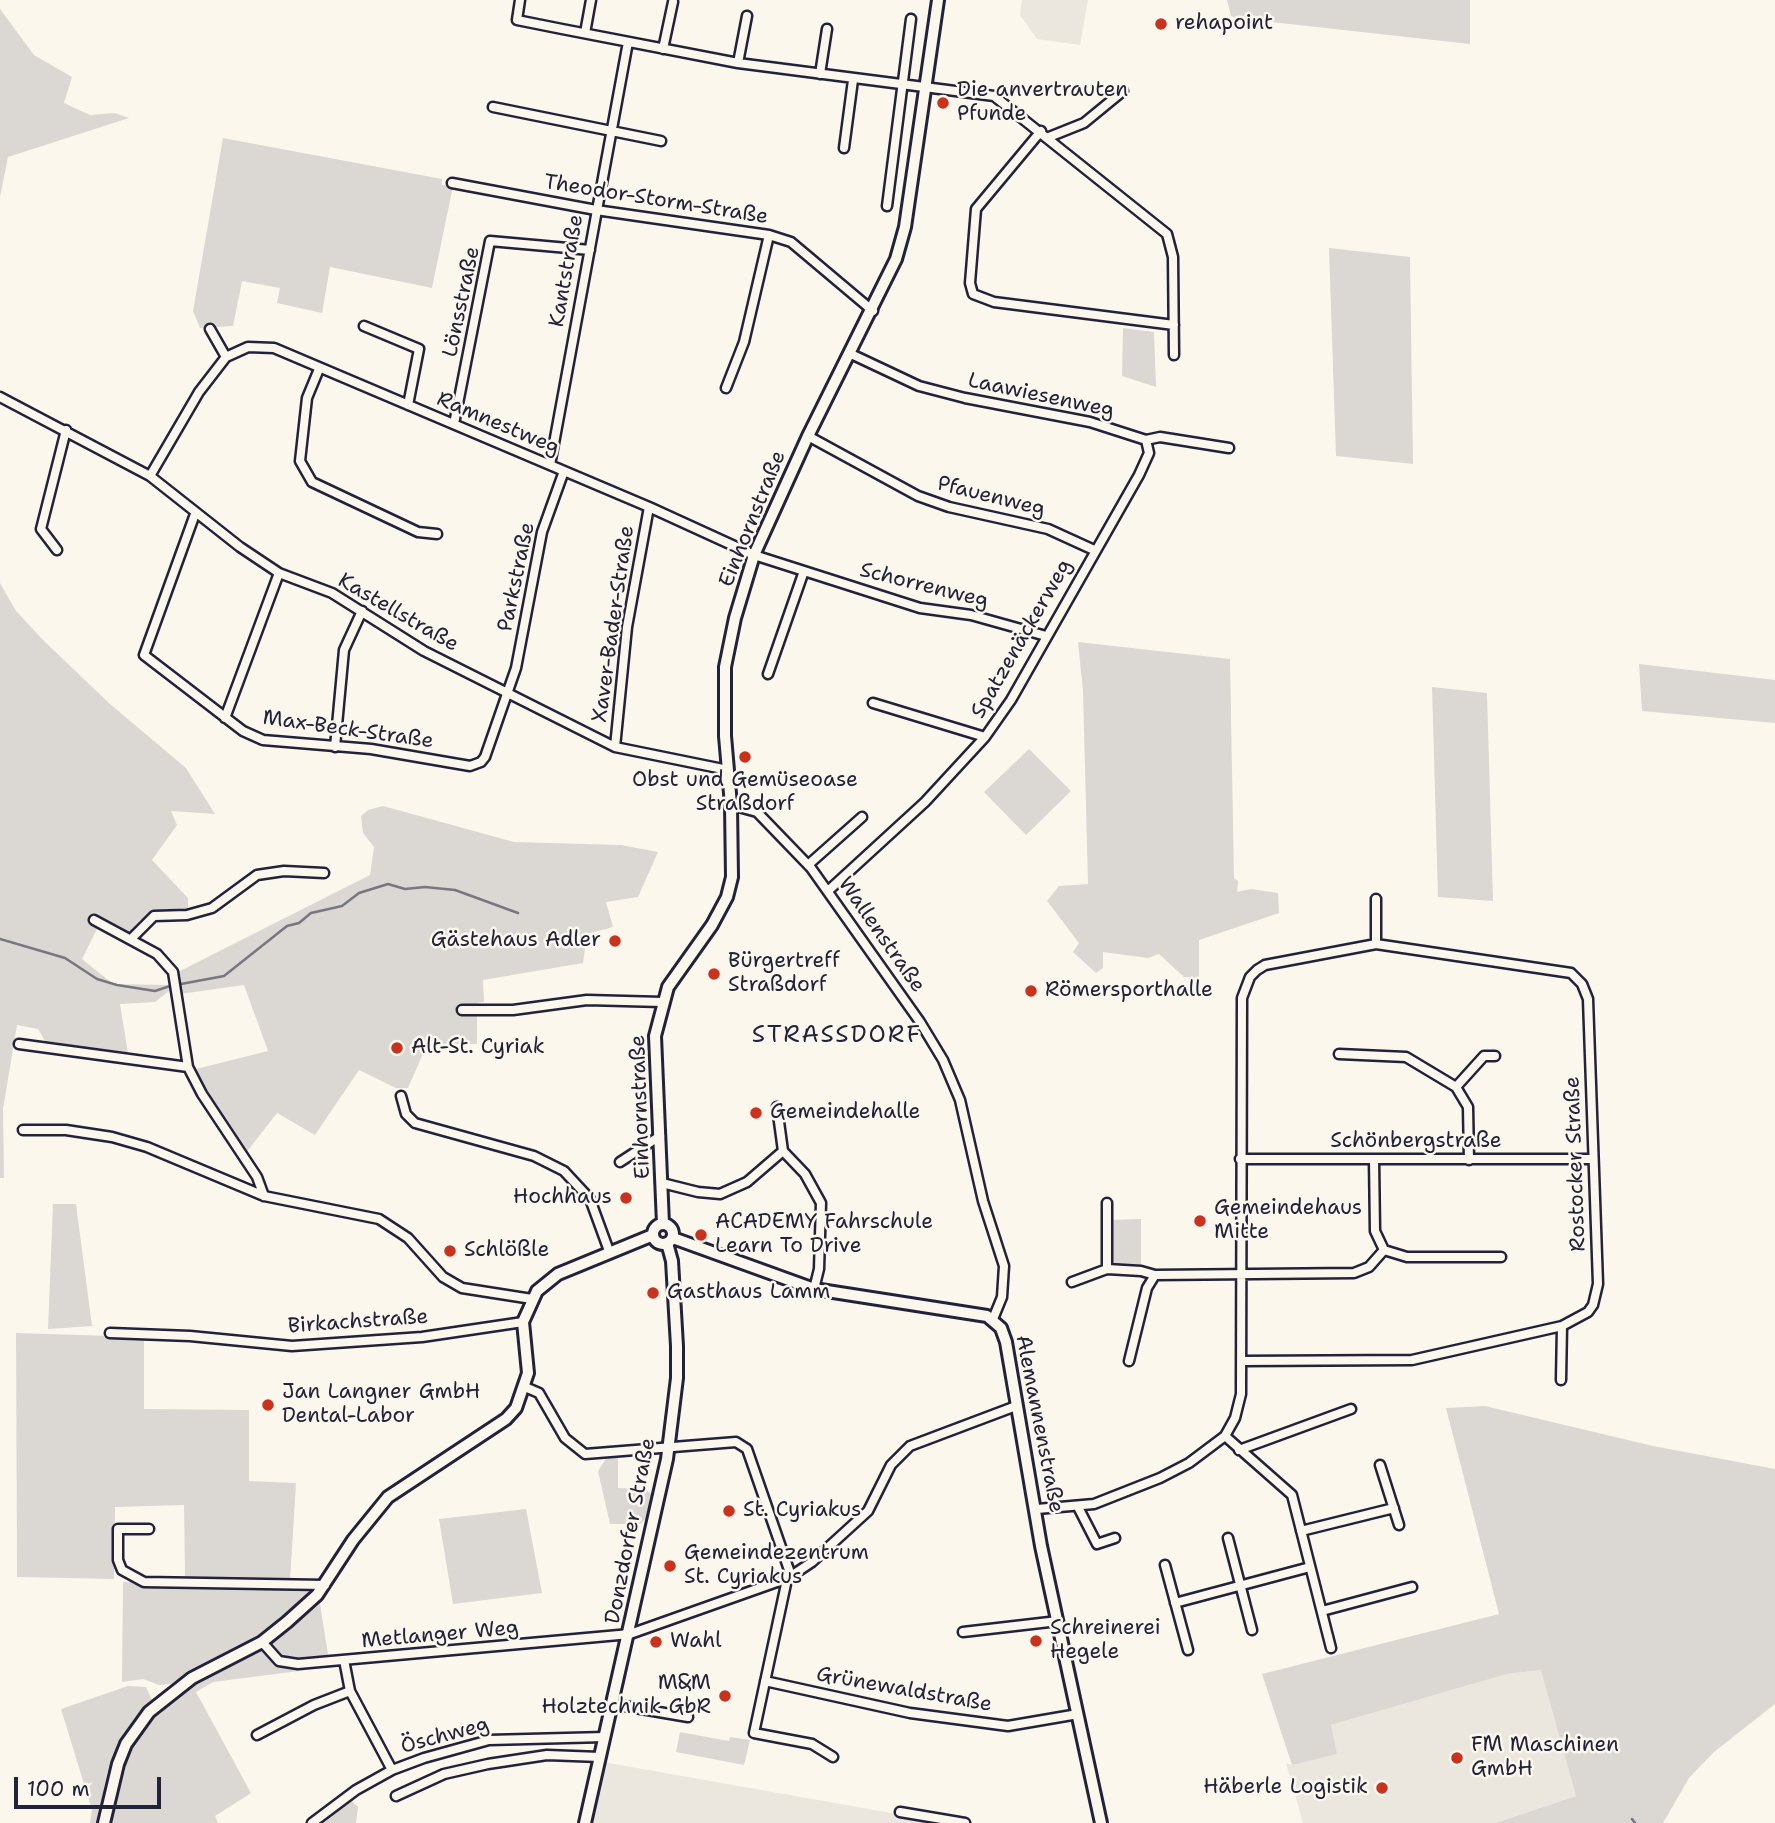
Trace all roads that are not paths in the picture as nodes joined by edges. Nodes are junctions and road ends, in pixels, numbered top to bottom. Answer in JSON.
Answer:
{"nodes":[{"id":1,"x":520,"y":0,"type":"edge"},
{"id":2,"x":591,"y":0,"type":"edge"},
{"id":3,"x":938,"y":0,"type":"edge"},
{"id":4,"x":673,"y":2,"type":"dead end"},
{"id":5,"x":747,"y":16,"type":"dead end"},
{"id":6,"x":911,"y":19,"type":"dead end"},
{"id":7,"x":827,"y":29,"type":"dead end"},
{"id":8,"x":584,"y":33,"type":"junction"},
{"id":9,"x":628,"y":41,"type":"junction"},
{"id":10,"x":663,"y":49,"type":"junction"},
{"id":11,"x":738,"y":63,"type":"junction"},
{"id":12,"x":820,"y":74,"type":"junction"},
{"id":13,"x":853,"y":80,"type":"junction"},
{"id":14,"x":902,"y":86,"type":"junction"},
{"id":15,"x":925,"y":88,"type":"junction"},
{"id":16,"x":1123,"y":91,"type":"dead end"},
{"id":17,"x":492,"y":107,"type":"dead end"},
{"id":18,"x":612,"y":131,"type":"junction"},
{"id":19,"x":1041,"y":131,"type":"junction"},
{"id":20,"x":1049,"y":137,"type":"junction"},
{"id":21,"x":661,"y":141,"type":"dead end"},
{"id":22,"x":844,"y":148,"type":"dead end"},
{"id":23,"x":452,"y":183,"type":"dead end"},
{"id":24,"x":887,"y":206,"type":"dead end"},
{"id":25,"x":596,"y":210,"type":"junction"},
{"id":26,"x":769,"y":235,"type":"junction"},
{"id":27,"x":590,"y":250,"type":"junction"},
{"id":28,"x":873,"y":311,"type":"junction"},
{"id":29,"x":1174,"y":325,"type":"junction"},
{"id":30,"x":364,"y":326,"type":"dead end"},
{"id":31,"x":210,"y":329,"type":"dead end"},
{"id":32,"x":851,"y":354,"type":"junction"},
{"id":33,"x":1174,"y":355,"type":"dead end"},
{"id":34,"x":226,"y":357,"type":"junction"},
{"id":35,"x":319,"y":369,"type":"junction"},
{"id":36,"x":726,"y":388,"type":"dead end"},
{"id":37,"x":0,"y":397,"type":"edge"},
{"id":38,"x":408,"y":405,"type":"junction"},
{"id":39,"x":454,"y":424,"type":"junction"},
{"id":40,"x":66,"y":430,"type":"junction"},
{"id":41,"x":808,"y":436,"type":"junction"},
{"id":42,"x":1146,"y":440,"type":"junction"},
{"id":43,"x":1229,"y":448,"type":"dead end"},
{"id":44,"x":550,"y":465,"type":"junction"},
{"id":45,"x":564,"y":471,"type":"junction"},
{"id":46,"x":150,"y":476,"type":"junction"},
{"id":47,"x":649,"y":507,"type":"junction"},
{"id":48,"x":195,"y":514,"type":"junction"},
{"id":49,"x":437,"y":534,"type":"dead end"},
{"id":50,"x":57,"y":550,"type":"dead end"},
{"id":51,"x":1094,"y":550,"type":"junction"},
{"id":52,"x":754,"y":555,"type":"junction"},
{"id":53,"x":804,"y":572,"type":"junction"},
{"id":54,"x":279,"y":573,"type":"junction"},
{"id":55,"x":362,"y":611,"type":"junction"},
{"id":56,"x":1046,"y":636,"type":"junction"},
{"id":57,"x":768,"y":674,"type":"dead end"},
{"id":58,"x":507,"y":692,"type":"junction"},
{"id":59,"x":873,"y":703,"type":"dead end"},
{"id":60,"x":225,"y":718,"type":"junction"},
{"id":61,"x":985,"y":737,"type":"junction"},
{"id":62,"x":335,"y":747,"type":"junction"},
{"id":63,"x":615,"y":747,"type":"junction"},
{"id":64,"x":728,"y":770,"type":"junction"},
{"id":65,"x":731,"y":805,"type":"junction"},
{"id":66,"x":862,"y":817,"type":"dead end"},
{"id":67,"x":808,"y":865,"type":"junction"},
{"id":68,"x":324,"y":873,"type":"dead end"},
{"id":69,"x":829,"y":890,"type":"junction"},
{"id":70,"x":1376,"y":899,"type":"dead end"},
{"id":71,"x":94,"y":920,"type":"dead end"},
{"id":72,"x":132,"y":938,"type":"junction"},
{"id":73,"x":1376,"y":944,"type":"junction"},
{"id":74,"x":662,"y":1002,"type":"junction"},
{"id":75,"x":462,"y":1010,"type":"dead end"},
{"id":76,"x":19,"y":1044,"type":"dead end"},
{"id":77,"x":1339,"y":1054,"type":"dead end"},
{"id":78,"x":1494,"y":1056,"type":"dead end"},
{"id":79,"x":188,"y":1067,"type":"junction"},
{"id":80,"x":1456,"y":1087,"type":"junction"},
{"id":81,"x":401,"y":1096,"type":"dead end"},
{"id":82,"x":778,"y":1107,"type":"dead end"},
{"id":83,"x":23,"y":1130,"type":"dead end"},
{"id":84,"x":660,"y":1136,"type":"junction"},
{"id":85,"x":783,"y":1151,"type":"junction"},
{"id":86,"x":1240,"y":1159,"type":"junction"},
{"id":87,"x":1374,"y":1159,"type":"junction"},
{"id":88,"x":1593,"y":1159,"type":"junction"},
{"id":89,"x":1469,"y":1160,"type":"junction"},
{"id":90,"x":620,"y":1163,"type":"dead end"},
{"id":91,"x":662,"y":1183,"type":"junction"},
{"id":92,"x":264,"y":1196,"type":"junction"},
{"id":93,"x":1107,"y":1203,"type":"dead end"},
{"id":94,"x":663,"y":1224,"type":"junction"},
{"id":95,"x":653,"y":1236,"type":"junction"},
{"id":96,"x":670,"y":1240,"type":"junction"},
{"id":97,"x":1384,"y":1250,"type":"junction"},
{"id":98,"x":609,"y":1251,"type":"junction"},
{"id":99,"x":1501,"y":1257,"type":"dead end"},
{"id":100,"x":1107,"y":1269,"type":"junction"},
{"id":101,"x":1241,"y":1273,"type":"junction"},
{"id":102,"x":1155,"y":1275,"type":"junction"},
{"id":103,"x":1072,"y":1282,"type":"dead end"},
{"id":104,"x":814,"y":1289,"type":"junction"},
{"id":105,"x":532,"y":1299,"type":"junction"},
{"id":106,"x":993,"y":1319,"type":"junction"},
{"id":107,"x":523,"y":1322,"type":"junction"},
{"id":108,"x":1562,"y":1326,"type":"junction"},
{"id":109,"x":110,"y":1333,"type":"dead end"},
{"id":110,"x":1129,"y":1361,"type":"dead end"},
{"id":111,"x":1242,"y":1361,"type":"junction"},
{"id":112,"x":1561,"y":1380,"type":"dead end"},
{"id":113,"x":525,"y":1387,"type":"junction"},
{"id":114,"x":1016,"y":1406,"type":"junction"},
{"id":115,"x":1351,"y":1409,"type":"dead end"},
{"id":116,"x":1224,"y":1436,"type":"junction"},
{"id":117,"x":669,"y":1447,"type":"junction"},
{"id":118,"x":1240,"y":1450,"type":"junction"},
{"id":119,"x":1380,"y":1465,"type":"dead end"},
{"id":120,"x":1077,"y":1507,"type":"junction"},
{"id":121,"x":1394,"y":1508,"type":"junction"},
{"id":122,"x":1037,"y":1509,"type":"junction"},
{"id":123,"x":1399,"y":1525,"type":"dead end"},
{"id":124,"x":149,"y":1530,"type":"dead end"},
{"id":125,"x":1301,"y":1531,"type":"junction"},
{"id":126,"x":1115,"y":1538,"type":"dead end"},
{"id":127,"x":1228,"y":1538,"type":"dead end"},
{"id":128,"x":1165,"y":1565,"type":"dead end"},
{"id":129,"x":1310,"y":1567,"type":"junction"},
{"id":130,"x":788,"y":1578,"type":"junction"},
{"id":131,"x":325,"y":1585,"type":"junction"},
{"id":132,"x":1240,"y":1585,"type":"junction"},
{"id":133,"x":1412,"y":1587,"type":"dead end"},
{"id":134,"x":1175,"y":1603,"type":"junction"},
{"id":135,"x":1322,"y":1611,"type":"junction"},
{"id":136,"x":1058,"y":1621,"type":"junction"},
{"id":137,"x":1252,"y":1630,"type":"dead end"},
{"id":138,"x":963,"y":1632,"type":"dead end"},
{"id":139,"x":630,"y":1634,"type":"junction"},
{"id":140,"x":262,"y":1642,"type":"junction"},
{"id":141,"x":1331,"y":1648,"type":"dead end"},
{"id":142,"x":1188,"y":1650,"type":"dead end"},
{"id":143,"x":345,"y":1660,"type":"junction"},
{"id":144,"x":765,"y":1681,"type":"junction"},
{"id":145,"x":350,"y":1691,"type":"junction"},
{"id":146,"x":612,"y":1704,"type":"junction"},
{"id":147,"x":1078,"y":1714,"type":"junction"},
{"id":148,"x":688,"y":1717,"type":"dead end"},
{"id":149,"x":257,"y":1735,"type":"dead end"},
{"id":150,"x":605,"y":1737,"type":"junction"},
{"id":151,"x":600,"y":1757,"type":"junction"},
{"id":152,"x":833,"y":1757,"type":"dead end"},
{"id":153,"x":391,"y":1770,"type":"junction"},
{"id":154,"x":396,"y":1796,"type":"dead end"},
{"id":155,"x":900,"y":1812,"type":"dead end"},
{"id":156,"x":104,"y":1823,"type":"edge"},
{"id":157,"x":312,"y":1823,"type":"edge"},
{"id":158,"x":584,"y":1823,"type":"edge"},
{"id":159,"x":965,"y":1823,"type":"edge"},
{"id":160,"x":1101,"y":1823,"type":"edge"}],
"edges":[{"from":1,"to":8,"type":"street"},
{"from":2,"to":8,"type":"street"},
{"from":3,"to":15,"type":"main road","name":"Einhornstraße"},
{"from":4,"to":10,"type":"street"},
{"from":5,"to":11,"type":"street"},
{"from":6,"to":14,"type":"street"},
{"from":7,"to":12,"type":"street"},
{"from":8,"to":9,"type":"street"},
{"from":9,"to":10,"type":"street"},
{"from":9,"to":18,"type":"street","name":"Kantstraße"},
{"from":10,"to":11,"type":"street"},
{"from":11,"to":12,"type":"street"},
{"from":12,"to":13,"type":"street"},
{"from":13,"to":14,"type":"street"},
{"from":13,"to":22,"type":"street"},
{"from":14,"to":15,"type":"street"},
{"from":14,"to":24,"type":"street"},
{"from":15,"to":19,"type":"street"},
{"from":15,"to":28,"type":"main road","name":"Einhornstraße"},
{"from":16,"to":20,"type":"street"},
{"from":17,"to":18,"type":"street"},
{"from":18,"to":21,"type":"street"},
{"from":18,"to":25,"type":"street","name":"Kantstraße"},
{"from":19,"to":20,"type":"street"},
{"from":19,"to":29,"type":"street"},
{"from":20,"to":29,"type":"street"},
{"from":23,"to":25,"type":"street","name":"Theodor-Storm-Straße"},
{"from":25,"to":26,"type":"street","name":"Theodor-Storm-Straße"},
{"from":25,"to":27,"type":"street","name":"Kantstraße"},
{"from":26,"to":28,"type":"street","name":"Theodor-Storm-Straße"},
{"from":26,"to":36,"type":"street"},
{"from":27,"to":39,"type":"street","name":"Lönsstraße"},
{"from":27,"to":44,"type":"street","name":"Kantstraße"},
{"from":28,"to":32,"type":"main road","name":"Einhornstraße"},
{"from":29,"to":33,"type":"street"},
{"from":30,"to":38,"type":"street"},
{"from":31,"to":34,"type":"street"},
{"from":32,"to":41,"type":"main road","name":"Einhornstraße"},
{"from":32,"to":42,"type":"street","name":"Laawiesenweg"},
{"from":34,"to":35,"type":"street","name":"Ramnestweg"},
{"from":34,"to":46,"type":"street"},
{"from":35,"to":38,"type":"street","name":"Ramnestweg"},
{"from":35,"to":49,"type":"street"},
{"from":37,"to":40,"type":"street","name":"Kastellstraße"},
{"from":38,"to":39,"type":"street","name":"Ramnestweg"},
{"from":39,"to":44,"type":"street","name":"Ramnestweg"},
{"from":40,"to":46,"type":"street","name":"Kastellstraße"},
{"from":40,"to":50,"type":"street"},
{"from":41,"to":51,"type":"street","name":"Pfauenweg"},
{"from":41,"to":52,"type":"main road","name":"Einhornstraße"},
{"from":42,"to":43,"type":"street","name":"Laawiesenweg"},
{"from":42,"to":51,"type":"street","name":"Spatzenäckerweg"},
{"from":44,"to":45,"type":"street","name":"Ramnestweg"},
{"from":45,"to":47,"type":"street","name":"Ramnestweg"},
{"from":45,"to":58,"type":"street","name":"Parkstraße"},
{"from":46,"to":48,"type":"street","name":"Kastellstraße"},
{"from":47,"to":52,"type":"street","name":"Ramnestweg"},
{"from":47,"to":63,"type":"street","name":"Xaver-Bader-Straße"},
{"from":48,"to":54,"type":"street","name":"Kastellstraße"},
{"from":48,"to":60,"type":"street","name":"Max-Beck-Straße"},
{"from":51,"to":56,"type":"street","name":"Spatzenäckerweg"},
{"from":52,"to":53,"type":"street","name":"Schorrenweg"},
{"from":52,"to":64,"type":"main road","name":"Einhornstraße"},
{"from":53,"to":56,"type":"street","name":"Schorrenweg"},
{"from":53,"to":57,"type":"street"},
{"from":54,"to":55,"type":"street","name":"Kastellstraße"},
{"from":54,"to":60,"type":"street"},
{"from":55,"to":58,"type":"street","name":"Kastellstraße"},
{"from":55,"to":62,"type":"street"},
{"from":56,"to":61,"type":"street","name":"Spatzenäckerweg"},
{"from":58,"to":62,"type":"street","name":"Max-Beck-Straße"},
{"from":58,"to":63,"type":"street","name":"Kastellstraße"},
{"from":59,"to":61,"type":"street"},
{"from":60,"to":62,"type":"street","name":"Max-Beck-Straße"},
{"from":61,"to":69,"type":"street","name":"Spatzenäckerweg"},
{"from":63,"to":64,"type":"street","name":"Kastellstraße"},
{"from":64,"to":65,"type":"main road","name":"Einhornstraße"},
{"from":65,"to":67,"type":"street","name":"Wallenstraße"},
{"from":65,"to":74,"type":"main road","name":"Einhornstraße"},
{"from":66,"to":67,"type":"street"},
{"from":67,"to":69,"type":"street","name":"Wallenstraße"},
{"from":68,"to":72,"type":"street"},
{"from":69,"to":106,"type":"street","name":"Wallenstraße"},
{"from":70,"to":73,"type":"street"},
{"from":71,"to":72,"type":"street"},
{"from":72,"to":79,"type":"street"},
{"from":73,"to":86,"type":"street"},
{"from":73,"to":88,"type":"street","name":"Rostocker Straße"},
{"from":74,"to":75,"type":"street"},
{"from":74,"to":84,"type":"main road","name":"Einhornstraße"},
{"from":76,"to":79,"type":"street"},
{"from":77,"to":80,"type":"street"},
{"from":78,"to":80,"type":"street"},
{"from":79,"to":92,"type":"street"},
{"from":80,"to":89,"type":"street"},
{"from":81,"to":98,"type":"street"},
{"from":82,"to":85,"type":"street"},
{"from":83,"to":92,"type":"street"},
{"from":84,"to":90,"type":"street"},
{"from":84,"to":91,"type":"main road","name":"Einhornstraße"},
{"from":85,"to":91,"type":"street"},
{"from":85,"to":104,"type":"street"},
{"from":86,"to":87,"type":"street","name":"Schönbergstraße"},
{"from":86,"to":101,"type":"street"},
{"from":87,"to":89,"type":"street","name":"Schönbergstraße"},
{"from":87,"to":97,"type":"street"},
{"from":88,"to":89,"type":"street","name":"Schönbergstraße"},
{"from":88,"to":108,"type":"street","name":"Rostocker Straße"},
{"from":91,"to":94,"type":"main road","name":"Einhornstraße"},
{"from":92,"to":105,"type":"street"},
{"from":93,"to":100,"type":"street"},
{"from":94,"to":95,"type":"main road"},
{"from":94,"to":96,"type":"main road"},
{"from":95,"to":96,"type":"main road"},
{"from":95,"to":98,"type":"main road"},
{"from":96,"to":104,"type":"main road","name":"Alemannenstraße"},
{"from":96,"to":117,"type":"main road","name":"Donzdorfer Straße"},
{"from":97,"to":99,"type":"street"},
{"from":97,"to":101,"type":"street"},
{"from":98,"to":105,"type":"main road"},
{"from":100,"to":102,"type":"street"},
{"from":100,"to":103,"type":"street"},
{"from":101,"to":102,"type":"street"},
{"from":101,"to":111,"type":"street"},
{"from":102,"to":110,"type":"street"},
{"from":104,"to":106,"type":"main road","name":"Alemannenstraße"},
{"from":105,"to":107,"type":"main road"},
{"from":106,"to":114,"type":"main road","name":"Alemannenstraße"},
{"from":107,"to":109,"type":"street","name":"Birkachstraße"},
{"from":107,"to":113,"type":"main road"},
{"from":108,"to":111,"type":"street","name":"Rostocker Straße"},
{"from":108,"to":112,"type":"street"},
{"from":111,"to":116,"type":"street"},
{"from":113,"to":117,"type":"street"},
{"from":113,"to":131,"type":"main road"},
{"from":114,"to":122,"type":"main road","name":"Alemannenstraße"},
{"from":114,"to":130,"type":"street","name":"Metlanger Weg"},
{"from":115,"to":118,"type":"street"},
{"from":116,"to":118,"type":"street"},
{"from":116,"to":120,"type":"street"},
{"from":117,"to":130,"type":"street"},
{"from":117,"to":139,"type":"main road","name":"Donzdorfer Straße"},
{"from":118,"to":125,"type":"street"},
{"from":119,"to":121,"type":"street"},
{"from":120,"to":122,"type":"street"},
{"from":120,"to":126,"type":"street"},
{"from":121,"to":123,"type":"street"},
{"from":121,"to":125,"type":"street"},
{"from":122,"to":136,"type":"main road","name":"Alemannenstraße"},
{"from":124,"to":131,"type":"street"},
{"from":125,"to":129,"type":"street"},
{"from":127,"to":132,"type":"street"},
{"from":128,"to":134,"type":"street"},
{"from":129,"to":132,"type":"street"},
{"from":129,"to":135,"type":"street"},
{"from":130,"to":139,"type":"street","name":"Metlanger Weg"},
{"from":130,"to":144,"type":"street"},
{"from":131,"to":140,"type":"main road"},
{"from":132,"to":134,"type":"street"},
{"from":132,"to":137,"type":"street"},
{"from":133,"to":135,"type":"street"},
{"from":134,"to":142,"type":"street"},
{"from":135,"to":141,"type":"street"},
{"from":136,"to":138,"type":"street"},
{"from":136,"to":147,"type":"main road","name":"Alemannenstraße"},
{"from":139,"to":143,"type":"street","name":"Metlanger Weg"},
{"from":139,"to":146,"type":"main road","name":"Donzdorfer Straße"},
{"from":140,"to":143,"type":"street","name":"Metlanger Weg"},
{"from":140,"to":156,"type":"main road"},
{"from":143,"to":145,"type":"street"},
{"from":144,"to":147,"type":"street","name":"Grünewaldstraße"},
{"from":144,"to":152,"type":"street"},
{"from":145,"to":149,"type":"street"},
{"from":145,"to":153,"type":"street"},
{"from":146,"to":148,"type":"street"},
{"from":146,"to":150,"type":"main road","name":"Donzdorfer Straße"},
{"from":147,"to":160,"type":"main road","name":"Alemannenstraße"},
{"from":150,"to":151,"type":"main road","name":"Donzdorfer Straße"},
{"from":150,"to":153,"type":"street","name":"Öschweg"},
{"from":151,"to":154,"type":"street"},
{"from":151,"to":158,"type":"main road","name":"Donzdorfer Straße"},
{"from":153,"to":157,"type":"street","name":"Öschweg"},
{"from":155,"to":159,"type":"street"}]}
